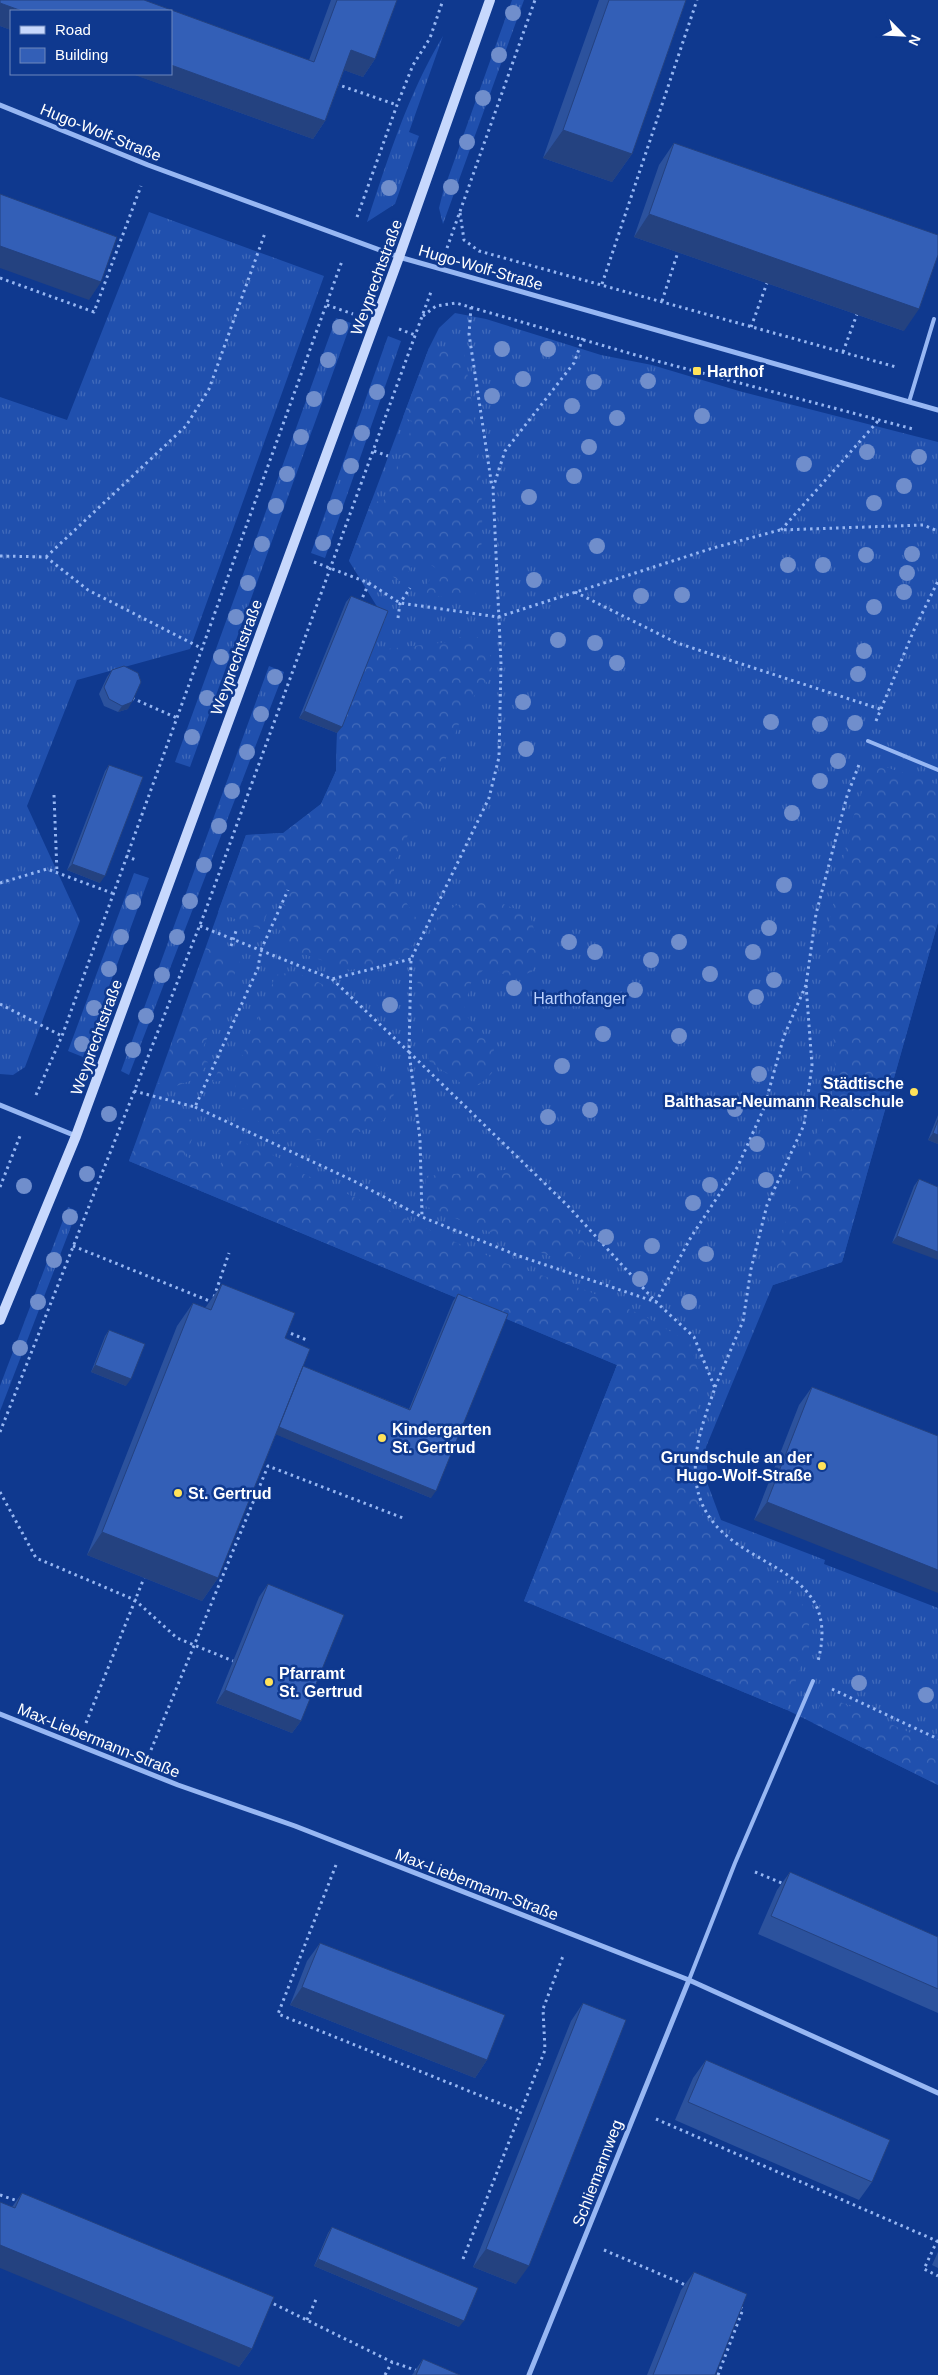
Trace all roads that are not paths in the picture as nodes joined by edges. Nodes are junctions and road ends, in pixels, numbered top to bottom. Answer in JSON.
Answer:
{"nodes":[{"id":1,"x":490,"y":0,"type":"edge"},
{"id":2,"x":0,"y":105,"type":"edge"},
{"id":3,"x":399,"y":257,"type":"junction"},
{"id":4,"x":934,"y":319,"type":"dead end"},
{"id":5,"x":909,"y":402,"type":"junction"},
{"id":6,"x":938,"y":410,"type":"edge"},
{"id":7,"x":868,"y":741,"type":"road end"},
{"id":8,"x":938,"y":770,"type":"edge"},
{"id":9,"x":0,"y":1105,"type":"edge"},
{"id":10,"x":76,"y":1136,"type":"junction"},
{"id":11,"x":0,"y":1320,"type":"edge"},
{"id":12,"x":813,"y":1680,"type":"road end"},
{"id":13,"x":0,"y":1714,"type":"edge"},
{"id":14,"x":689,"y":1980,"type":"junction"},
{"id":15,"x":938,"y":2093,"type":"edge"},
{"id":16,"x":529,"y":2375,"type":"edge"}],
"edges":[{"from":1,"to":3,"type":"street","name":"Weyprechtstraße"},
{"from":2,"to":3,"type":"street","name":"Hugo-Wolf-Straße"},
{"from":3,"to":5,"type":"street","name":"Hugo-Wolf-Straße"},
{"from":3,"to":10,"type":"street","name":"Weyprechtstraße"},
{"from":4,"to":5,"type":"lane"},
{"from":5,"to":6,"type":"street","name":"Hugo-Wolf-Straße"},
{"from":7,"to":8,"type":"lane"},
{"from":9,"to":10,"type":"street"},
{"from":10,"to":11,"type":"street","name":"Weyprechtstraße"},
{"from":12,"to":14,"type":"lane"},
{"from":13,"to":14,"type":"street","name":"Max-Liebermann-Straße"},
{"from":14,"to":15,"type":"street","name":"Max-Liebermann-Straße"},
{"from":14,"to":16,"type":"street","name":"Schliemannweg"}]}
